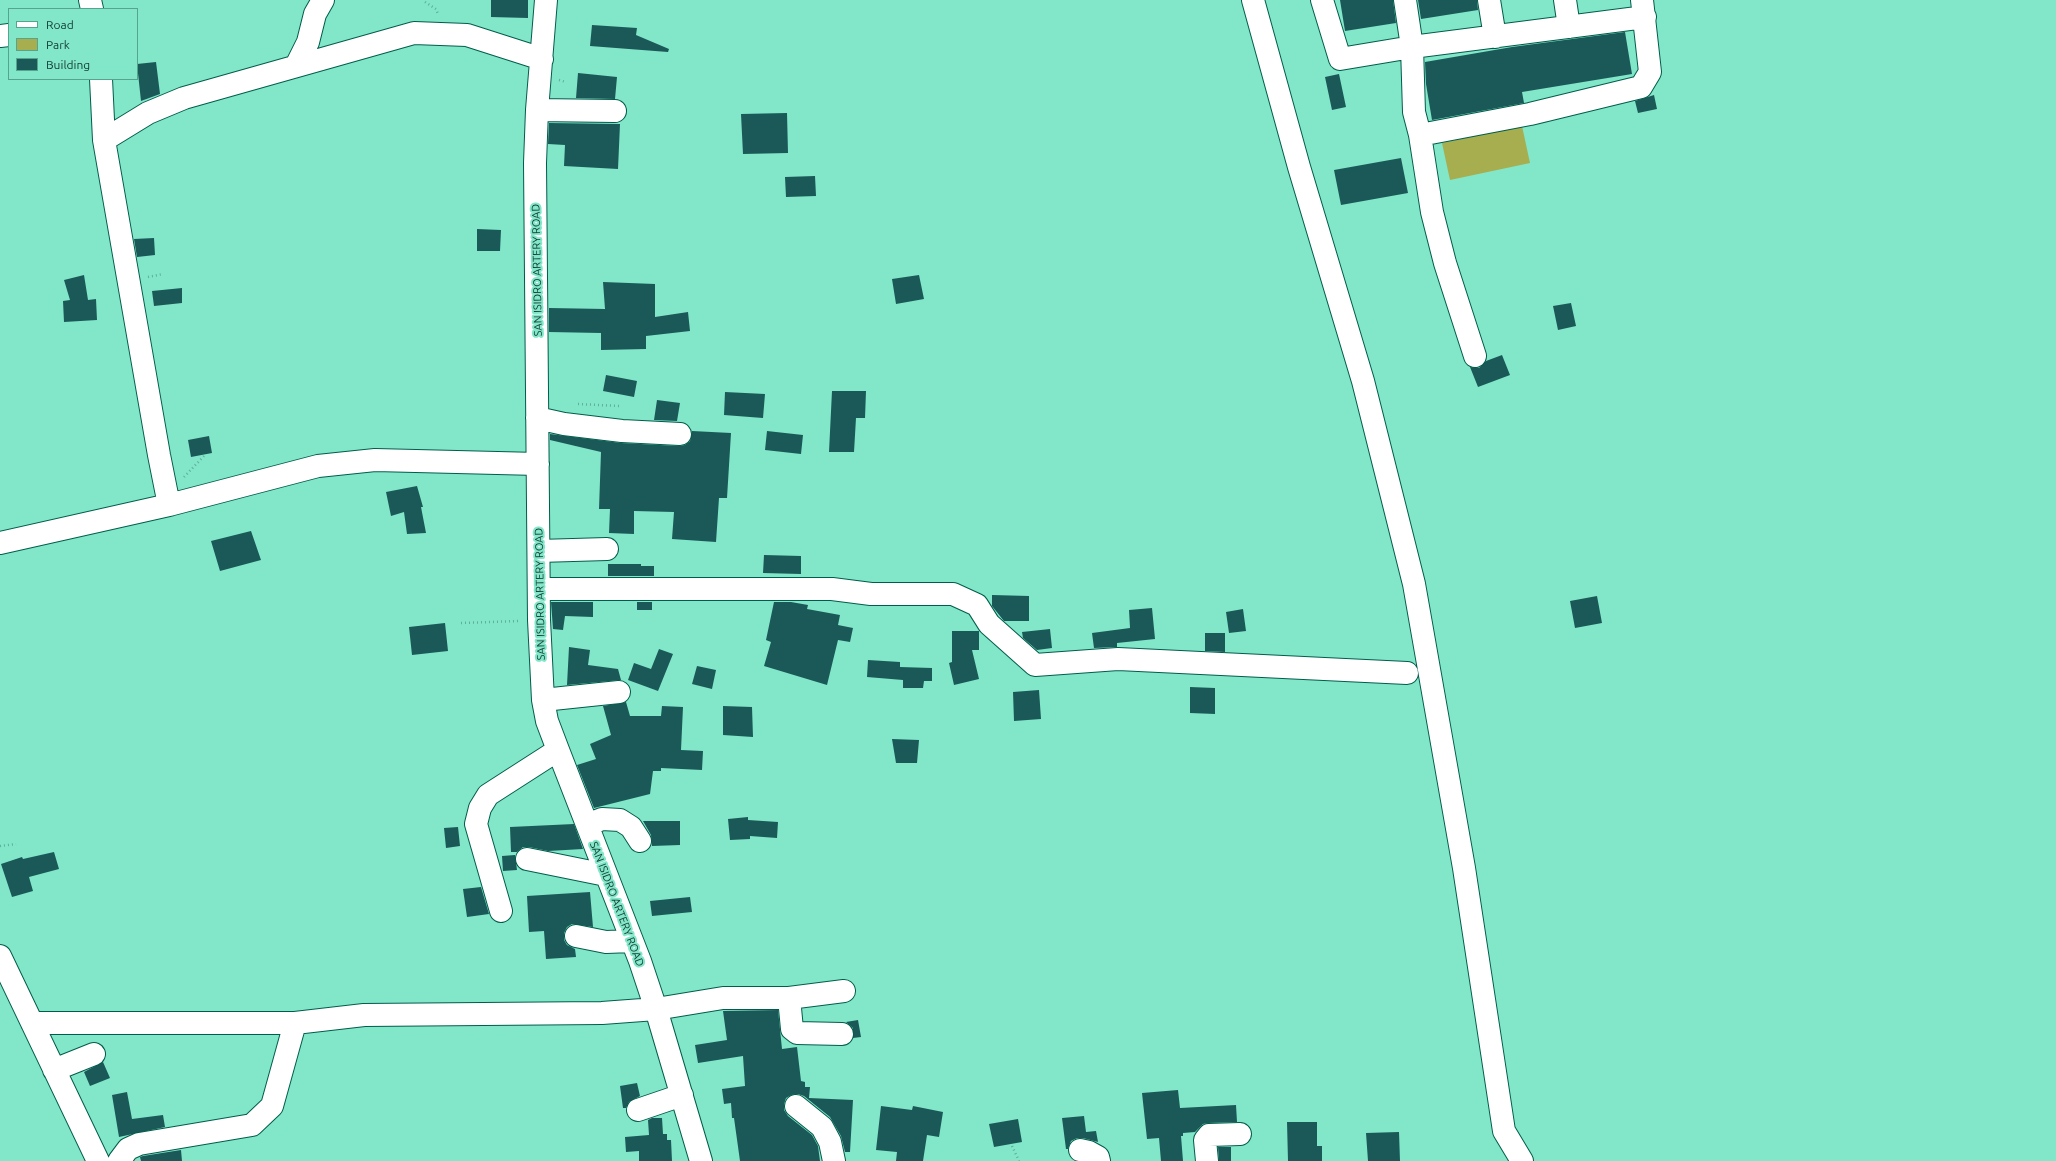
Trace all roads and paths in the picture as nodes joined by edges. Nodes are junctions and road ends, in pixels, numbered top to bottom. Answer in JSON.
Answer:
{"nodes":[{"id":1,"x":323,"y":0,"type":"edge"},
{"id":2,"x":546,"y":0,"type":"edge"},
{"id":3,"x":1253,"y":0,"type":"edge"},
{"id":4,"x":1322,"y":0,"type":"edge"},
{"id":5,"x":1404,"y":0,"type":"edge"},
{"id":6,"x":1489,"y":0,"type":"edge"},
{"id":7,"x":1565,"y":0,"type":"edge"},
{"id":8,"x":1644,"y":8,"type":"edge"},
{"id":9,"x":1569,"y":27,"type":"junction"},
{"id":10,"x":1495,"y":37,"type":"junction"},
{"id":11,"x":1412,"y":47,"type":"junction"},
{"id":12,"x":542,"y":58,"type":"junction"},
{"id":13,"x":297,"y":64,"type":"junction"},
{"id":14,"x":101,"y":80,"type":"edge"},
{"id":15,"x":537,"y":110,"type":"junction"},
{"id":16,"x":615,"y":111,"type":"dead end"},
{"id":17,"x":1420,"y":135,"type":"junction"},
{"id":18,"x":104,"y":140,"type":"junction"},
{"id":19,"x":1475,"y":356,"type":"dead end"},
{"id":20,"x":537,"y":418,"type":"junction"},
{"id":21,"x":680,"y":434,"type":"dead end"},
{"id":22,"x":204,"y":456,"type":"dead end"},
{"id":23,"x":538,"y":464,"type":"junction"},
{"id":24,"x":168,"y":500,"type":"junction"},
{"id":25,"x":0,"y":543,"type":"edge"},
{"id":26,"x":607,"y":549,"type":"dead end"},
{"id":27,"x":539,"y":551,"type":"junction"},
{"id":28,"x":539,"y":589,"type":"junction"},
{"id":29,"x":539,"y":620,"type":"junction"},
{"id":30,"x":461,"y":623,"type":"dead end"},
{"id":31,"x":1407,"y":673,"type":"dead end"},
{"id":32,"x":619,"y":692,"type":"dead end"},
{"id":33,"x":543,"y":700,"type":"junction"},
{"id":34,"x":558,"y":750,"type":"junction"},
{"id":35,"x":586,"y":825,"type":"junction"},
{"id":36,"x":640,"y":841,"type":"dead end"},
{"id":37,"x":16,"y":844,"type":"dead end"},
{"id":38,"x":0,"y":846,"type":"edge"},
{"id":39,"x":527,"y":859,"type":"dead end"},
{"id":40,"x":606,"y":875,"type":"junction"},
{"id":41,"x":501,"y":911,"type":"dead end"},
{"id":42,"x":576,"y":936,"type":"dead end"},
{"id":43,"x":632,"y":941,"type":"junction"},
{"id":44,"x":0,"y":956,"type":"edge"},
{"id":45,"x":844,"y":991,"type":"dead end"},
{"id":46,"x":789,"y":998,"type":"junction"},
{"id":47,"x":656,"y":1009,"type":"junction"},
{"id":48,"x":32,"y":1023,"type":"junction"},
{"id":49,"x":294,"y":1024,"type":"junction"},
{"id":50,"x":842,"y":1034,"type":"dead end"},
{"id":51,"x":94,"y":1054,"type":"dead end"},
{"id":52,"x":54,"y":1070,"type":"junction"},
{"id":53,"x":682,"y":1096,"type":"junction"},
{"id":54,"x":796,"y":1106,"type":"dead end"},
{"id":55,"x":638,"y":1110,"type":"dead end"},
{"id":56,"x":1240,"y":1134,"type":"dead end"},
{"id":57,"x":1012,"y":1146,"type":"dead end"},
{"id":58,"x":1080,"y":1150,"type":"dead end"},
{"id":59,"x":98,"y":1161,"type":"edge"},
{"id":60,"x":119,"y":1161,"type":"edge"},
{"id":61,"x":701,"y":1161,"type":"edge"},
{"id":62,"x":834,"y":1161,"type":"edge"},
{"id":63,"x":1019,"y":1161,"type":"edge"},
{"id":64,"x":1099,"y":1161,"type":"edge"},
{"id":65,"x":1206,"y":1161,"type":"edge"},
{"id":66,"x":1522,"y":1161,"type":"edge"}],
"edges":[{"from":1,"to":13,"type":"street"},
{"from":2,"to":12,"type":"street","name":"SAN ISIDRO ARTERY ROAD"},
{"from":3,"to":66,"type":"street"},
{"from":4,"to":11,"type":"street"},
{"from":5,"to":11,"type":"street"},
{"from":6,"to":10,"type":"street"},
{"from":7,"to":9,"type":"street"},
{"from":8,"to":9,"type":"street"},
{"from":8,"to":17,"type":"street"},
{"from":9,"to":10,"type":"street"},
{"from":10,"to":11,"type":"street"},
{"from":11,"to":17,"type":"street"},
{"from":12,"to":13,"type":"street"},
{"from":12,"to":15,"type":"street","name":"SAN ISIDRO ARTERY ROAD"},
{"from":13,"to":18,"type":"street"},
{"from":14,"to":18,"type":"street"},
{"from":15,"to":16,"type":"street"},
{"from":15,"to":20,"type":"street","name":"SAN ISIDRO ARTERY ROAD"},
{"from":17,"to":19,"type":"street"},
{"from":18,"to":24,"type":"street"},
{"from":20,"to":21,"type":"street"},
{"from":20,"to":23,"type":"street","name":"SAN ISIDRO ARTERY ROAD"},
{"from":22,"to":24,"type":"path"},
{"from":23,"to":24,"type":"street"},
{"from":23,"to":27,"type":"street","name":"SAN ISIDRO ARTERY ROAD"},
{"from":24,"to":25,"type":"street"},
{"from":26,"to":27,"type":"street"},
{"from":27,"to":28,"type":"street","name":"SAN ISIDRO ARTERY ROAD"},
{"from":28,"to":29,"type":"street","name":"SAN ISIDRO ARTERY ROAD"},
{"from":28,"to":31,"type":"street"},
{"from":29,"to":30,"type":"path"},
{"from":29,"to":33,"type":"street","name":"SAN ISIDRO ARTERY ROAD"},
{"from":32,"to":33,"type":"street"},
{"from":33,"to":34,"type":"street","name":"SAN ISIDRO ARTERY ROAD"},
{"from":34,"to":35,"type":"street","name":"SAN ISIDRO ARTERY ROAD"},
{"from":34,"to":41,"type":"street"},
{"from":35,"to":36,"type":"street"},
{"from":35,"to":40,"type":"street","name":"SAN ISIDRO ARTERY ROAD"},
{"from":37,"to":38,"type":"path"},
{"from":39,"to":40,"type":"street"},
{"from":40,"to":43,"type":"street","name":"SAN ISIDRO ARTERY ROAD"},
{"from":42,"to":43,"type":"street"},
{"from":43,"to":47,"type":"street","name":"SAN ISIDRO ARTERY ROAD"},
{"from":44,"to":48,"type":"street"},
{"from":45,"to":46,"type":"street"},
{"from":46,"to":47,"type":"street"},
{"from":46,"to":50,"type":"street"},
{"from":47,"to":49,"type":"street"},
{"from":47,"to":53,"type":"street","name":"SAN ISIDRO ARTERY ROAD"},
{"from":48,"to":49,"type":"street"},
{"from":48,"to":52,"type":"street"},
{"from":49,"to":60,"type":"street"},
{"from":51,"to":52,"type":"street"},
{"from":52,"to":59,"type":"street"},
{"from":53,"to":55,"type":"street"},
{"from":53,"to":61,"type":"street","name":"SAN ISIDRO ARTERY ROAD"},
{"from":54,"to":62,"type":"street"},
{"from":56,"to":65,"type":"street"},
{"from":57,"to":63,"type":"path"},
{"from":58,"to":64,"type":"street"}]}
